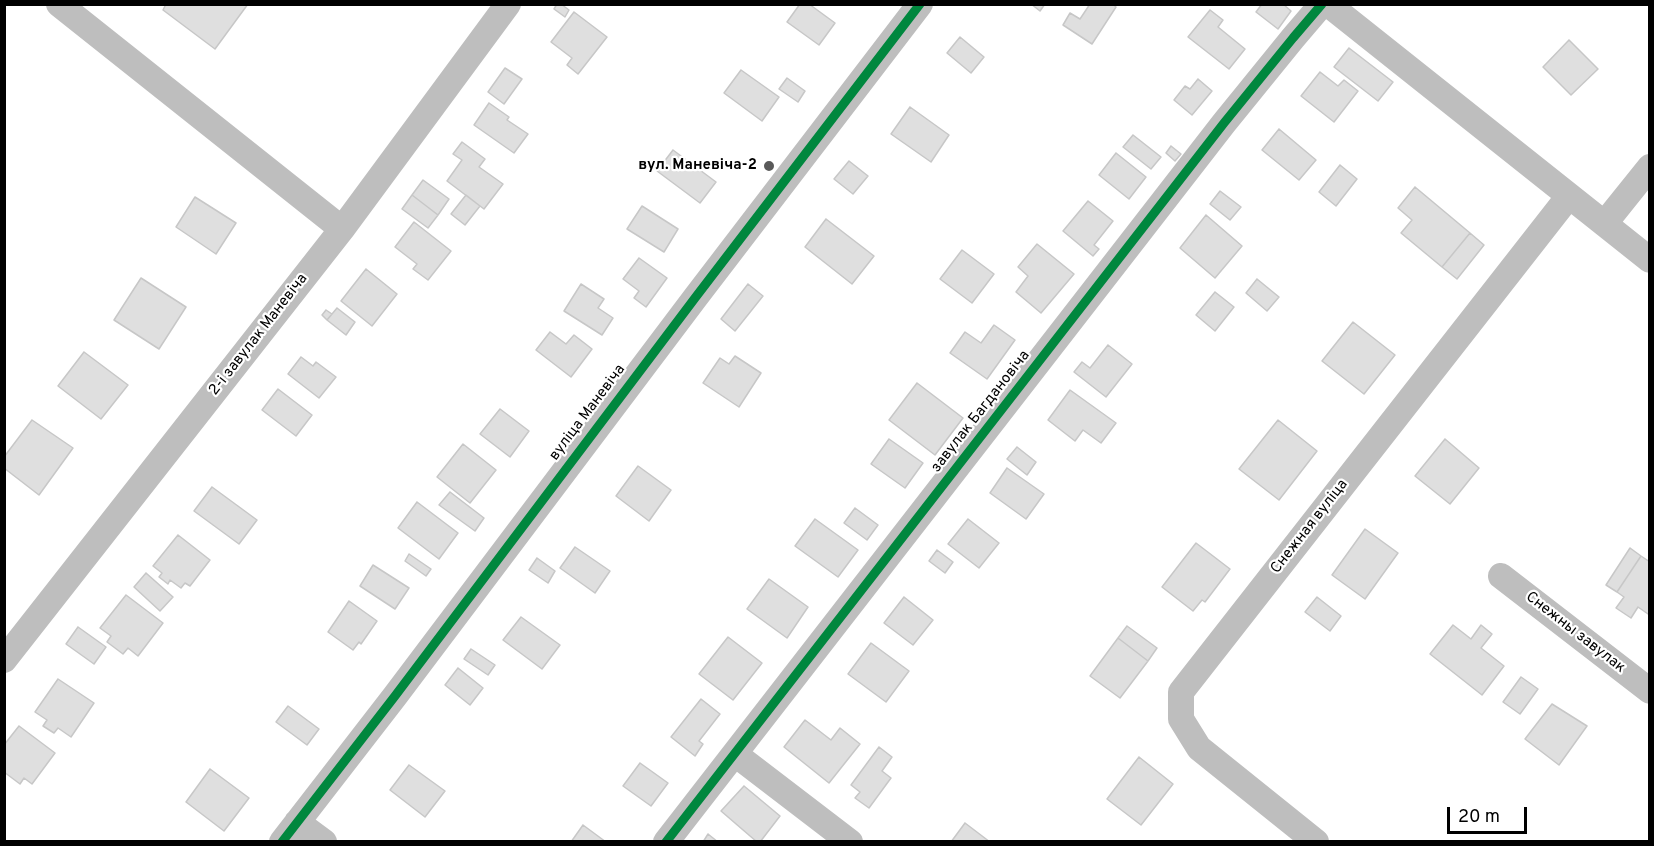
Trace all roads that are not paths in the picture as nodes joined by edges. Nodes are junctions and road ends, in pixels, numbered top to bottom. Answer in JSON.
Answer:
{"nodes":[{"id":1,"x":59,"y":4,"type":"edge"},
{"id":2,"x":508,"y":4,"type":"edge"},
{"id":3,"x":920,"y":4,"type":"edge"},
{"id":4,"x":1323,"y":4,"type":"edge"},
{"id":5,"x":1328,"y":4,"type":"edge"},
{"id":6,"x":1650,"y":167,"type":"edge"},
{"id":7,"x":1569,"y":196,"type":"junction"},
{"id":8,"x":1605,"y":223,"type":"junction"},
{"id":9,"x":342,"y":230,"type":"junction"},
{"id":10,"x":1650,"y":260,"type":"edge"},
{"id":11,"x":1501,"y":576,"type":"dead end"},
{"id":12,"x":9,"y":645,"type":"edge"},
{"id":13,"x":1650,"y":691,"type":"edge"},
{"id":14,"x":735,"y":753,"type":"junction"},
{"id":15,"x":289,"y":832,"type":"edge"},
{"id":16,"x":324,"y":842,"type":"edge"},
{"id":17,"x":666,"y":842,"type":"edge"},
{"id":18,"x":850,"y":842,"type":"edge"},
{"id":19,"x":1316,"y":842,"type":"edge"}],
"edges":[{"from":1,"to":9,"type":"street"},
{"from":2,"to":9,"type":"street","name":"2-і завулак Маневіча"},
{"from":3,"to":15,"type":"street","name":"вуліца Маневіча"},
{"from":4,"to":14,"type":"street","name":"завулак Багдановіча"},
{"from":5,"to":7,"type":"street"},
{"from":6,"to":8,"type":"street"},
{"from":7,"to":8,"type":"street"},
{"from":7,"to":19,"type":"street","name":"Снежная вуліца"},
{"from":8,"to":10,"type":"street"},
{"from":9,"to":12,"type":"street","name":"2-і завулак Маневіча"},
{"from":11,"to":13,"type":"street","name":"Снежны завулак"},
{"from":14,"to":17,"type":"street","name":"завулак Багдановіча"},
{"from":14,"to":18,"type":"street"},
{"from":15,"to":16,"type":"street"}]}
